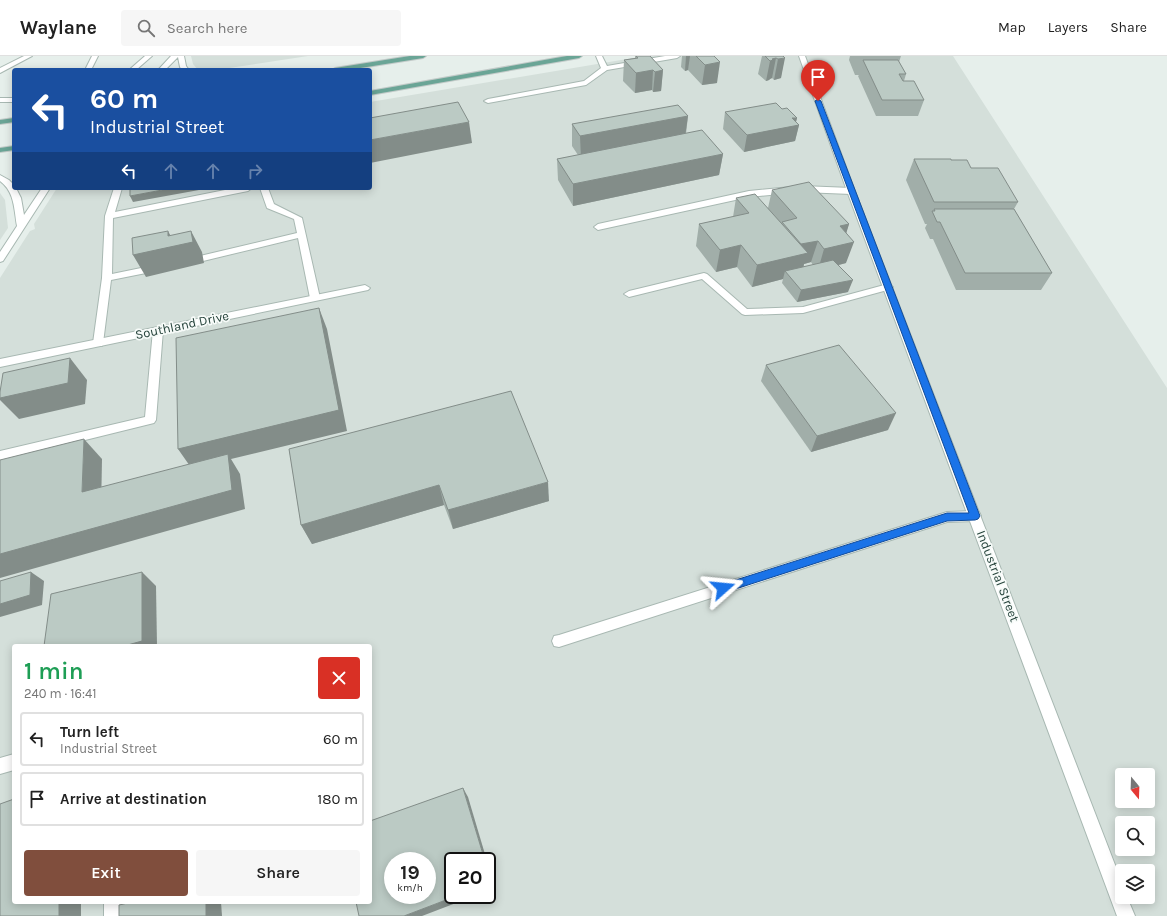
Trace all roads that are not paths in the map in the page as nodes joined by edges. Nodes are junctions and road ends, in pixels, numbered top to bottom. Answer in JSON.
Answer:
{"nodes":[{"id":1,"x":29,"y":56,"type":"edge"},
{"id":2,"x":95,"y":56,"type":"edge"},
{"id":3,"x":149,"y":56,"type":"edge"},
{"id":4,"x":175,"y":56,"type":"edge"},
{"id":5,"x":181,"y":56,"type":"edge"},
{"id":6,"x":423,"y":56,"type":"edge"},
{"id":7,"x":579,"y":56,"type":"edge"},
{"id":8,"x":599,"y":56,"type":"edge"},
{"id":9,"x":677,"y":56,"type":"edge"},
{"id":10,"x":802,"y":56,"type":"edge"},
{"id":11,"x":90,"y":68,"type":"edge"},
{"id":12,"x":134,"y":68,"type":"edge"},
{"id":13,"x":163,"y":68,"type":"edge"},
{"id":14,"x":184,"y":68,"type":"edge"},
{"id":15,"x":348,"y":68,"type":"edge"},
{"id":16,"x":605,"y":68,"type":"junction"},
{"id":17,"x":0,"y":71,"type":"edge"},
{"id":18,"x":372,"y":93,"type":"edge"},
{"id":19,"x":0,"y":100,"type":"edge"},
{"id":20,"x":12,"y":100,"type":"edge"},
{"id":21,"x":488,"y":101,"type":"dead end"},
{"id":22,"x":12,"y":120,"type":"edge"},
{"id":23,"x":0,"y":122,"type":"edge"},
{"id":24,"x":12,"y":148,"type":"edge"},
{"id":25,"x":0,"y":150,"type":"edge"},
{"id":26,"x":0,"y":177,"type":"edge"},
{"id":27,"x":12,"y":188,"type":"edge"},
{"id":28,"x":13,"y":190,"type":"edge"},
{"id":29,"x":45,"y":190,"type":"edge"},
{"id":30,"x":117,"y":190,"type":"edge"},
{"id":31,"x":230,"y":190,"type":"edge"},
{"id":32,"x":265,"y":190,"type":"edge"},
{"id":33,"x":851,"y":191,"type":"junction"},
{"id":34,"x":109,"y":216,"type":"junction"},
{"id":35,"x":21,"y":226,"type":"junction"},
{"id":36,"x":598,"y":227,"type":"dead end"},
{"id":37,"x":302,"y":234,"type":"junction"},
{"id":38,"x":0,"y":258,"type":"edge"},
{"id":39,"x":203,"y":258,"type":"dead end"},
{"id":40,"x":146,"y":270,"type":"edge"},
{"id":41,"x":107,"y":278,"type":"junction"},
{"id":42,"x":888,"y":287,"type":"junction"},
{"id":43,"x":365,"y":288,"type":"dead end"},
{"id":44,"x":629,"y":294,"type":"dead end"},
{"id":45,"x":315,"y":298,"type":"junction"},
{"id":46,"x":158,"y":330,"type":"junction"},
{"id":47,"x":98,"y":343,"type":"junction"},
{"id":48,"x":0,"y":363,"type":"edge"},
{"id":49,"x":0,"y":456,"type":"edge"},
{"id":50,"x":975,"y":516,"type":"junction"},
{"id":51,"x":559,"y":641,"type":"dead end"},
{"id":52,"x":12,"y":763,"type":"edge"},
{"id":53,"x":0,"y":766,"type":"edge"},
{"id":54,"x":114,"y":904,"type":"edge"},
{"id":55,"x":113,"y":916,"type":"edge"},
{"id":56,"x":1126,"y":916,"type":"edge"}],
"edges":[{"from":1,"to":17,"type":"street"},
{"from":2,"to":11,"type":"street"},
{"from":3,"to":12,"type":"street"},
{"from":4,"to":13,"type":"street"},
{"from":5,"to":14,"type":"street"},
{"from":6,"to":15,"type":"main road"},
{"from":7,"to":18,"type":"main road"},
{"from":8,"to":16,"type":"street"},
{"from":9,"to":16,"type":"street"},
{"from":10,"to":33,"type":"street","name":"Industrial Street"},
{"from":16,"to":21,"type":"street"},
{"from":19,"to":20,"type":"street"},
{"from":22,"to":23,"type":"main road"},
{"from":24,"to":25,"type":"main road"},
{"from":26,"to":27,"type":"street"},
{"from":28,"to":35,"type":"street"},
{"from":29,"to":35,"type":"street"},
{"from":30,"to":34,"type":"street"},
{"from":31,"to":34,"type":"street"},
{"from":32,"to":37,"type":"street"},
{"from":33,"to":36,"type":"street"},
{"from":33,"to":42,"type":"street","name":"Industrial Street"},
{"from":34,"to":41,"type":"street"},
{"from":35,"to":38,"type":"street"},
{"from":37,"to":39,"type":"street"},
{"from":37,"to":45,"type":"street"},
{"from":40,"to":41,"type":"street"},
{"from":41,"to":47,"type":"street"},
{"from":42,"to":44,"type":"street"},
{"from":42,"to":50,"type":"street","name":"Industrial Street"},
{"from":43,"to":45,"type":"street","name":"Southland Drive"},
{"from":45,"to":46,"type":"street","name":"Southland Drive"},
{"from":46,"to":47,"type":"street","name":"Southland Drive"},
{"from":46,"to":49,"type":"street"},
{"from":47,"to":48,"type":"street","name":"Southland Drive"},
{"from":50,"to":51,"type":"street"},
{"from":50,"to":56,"type":"street","name":"Industrial Street"},
{"from":52,"to":53,"type":"street"},
{"from":54,"to":55,"type":"street"}]}
